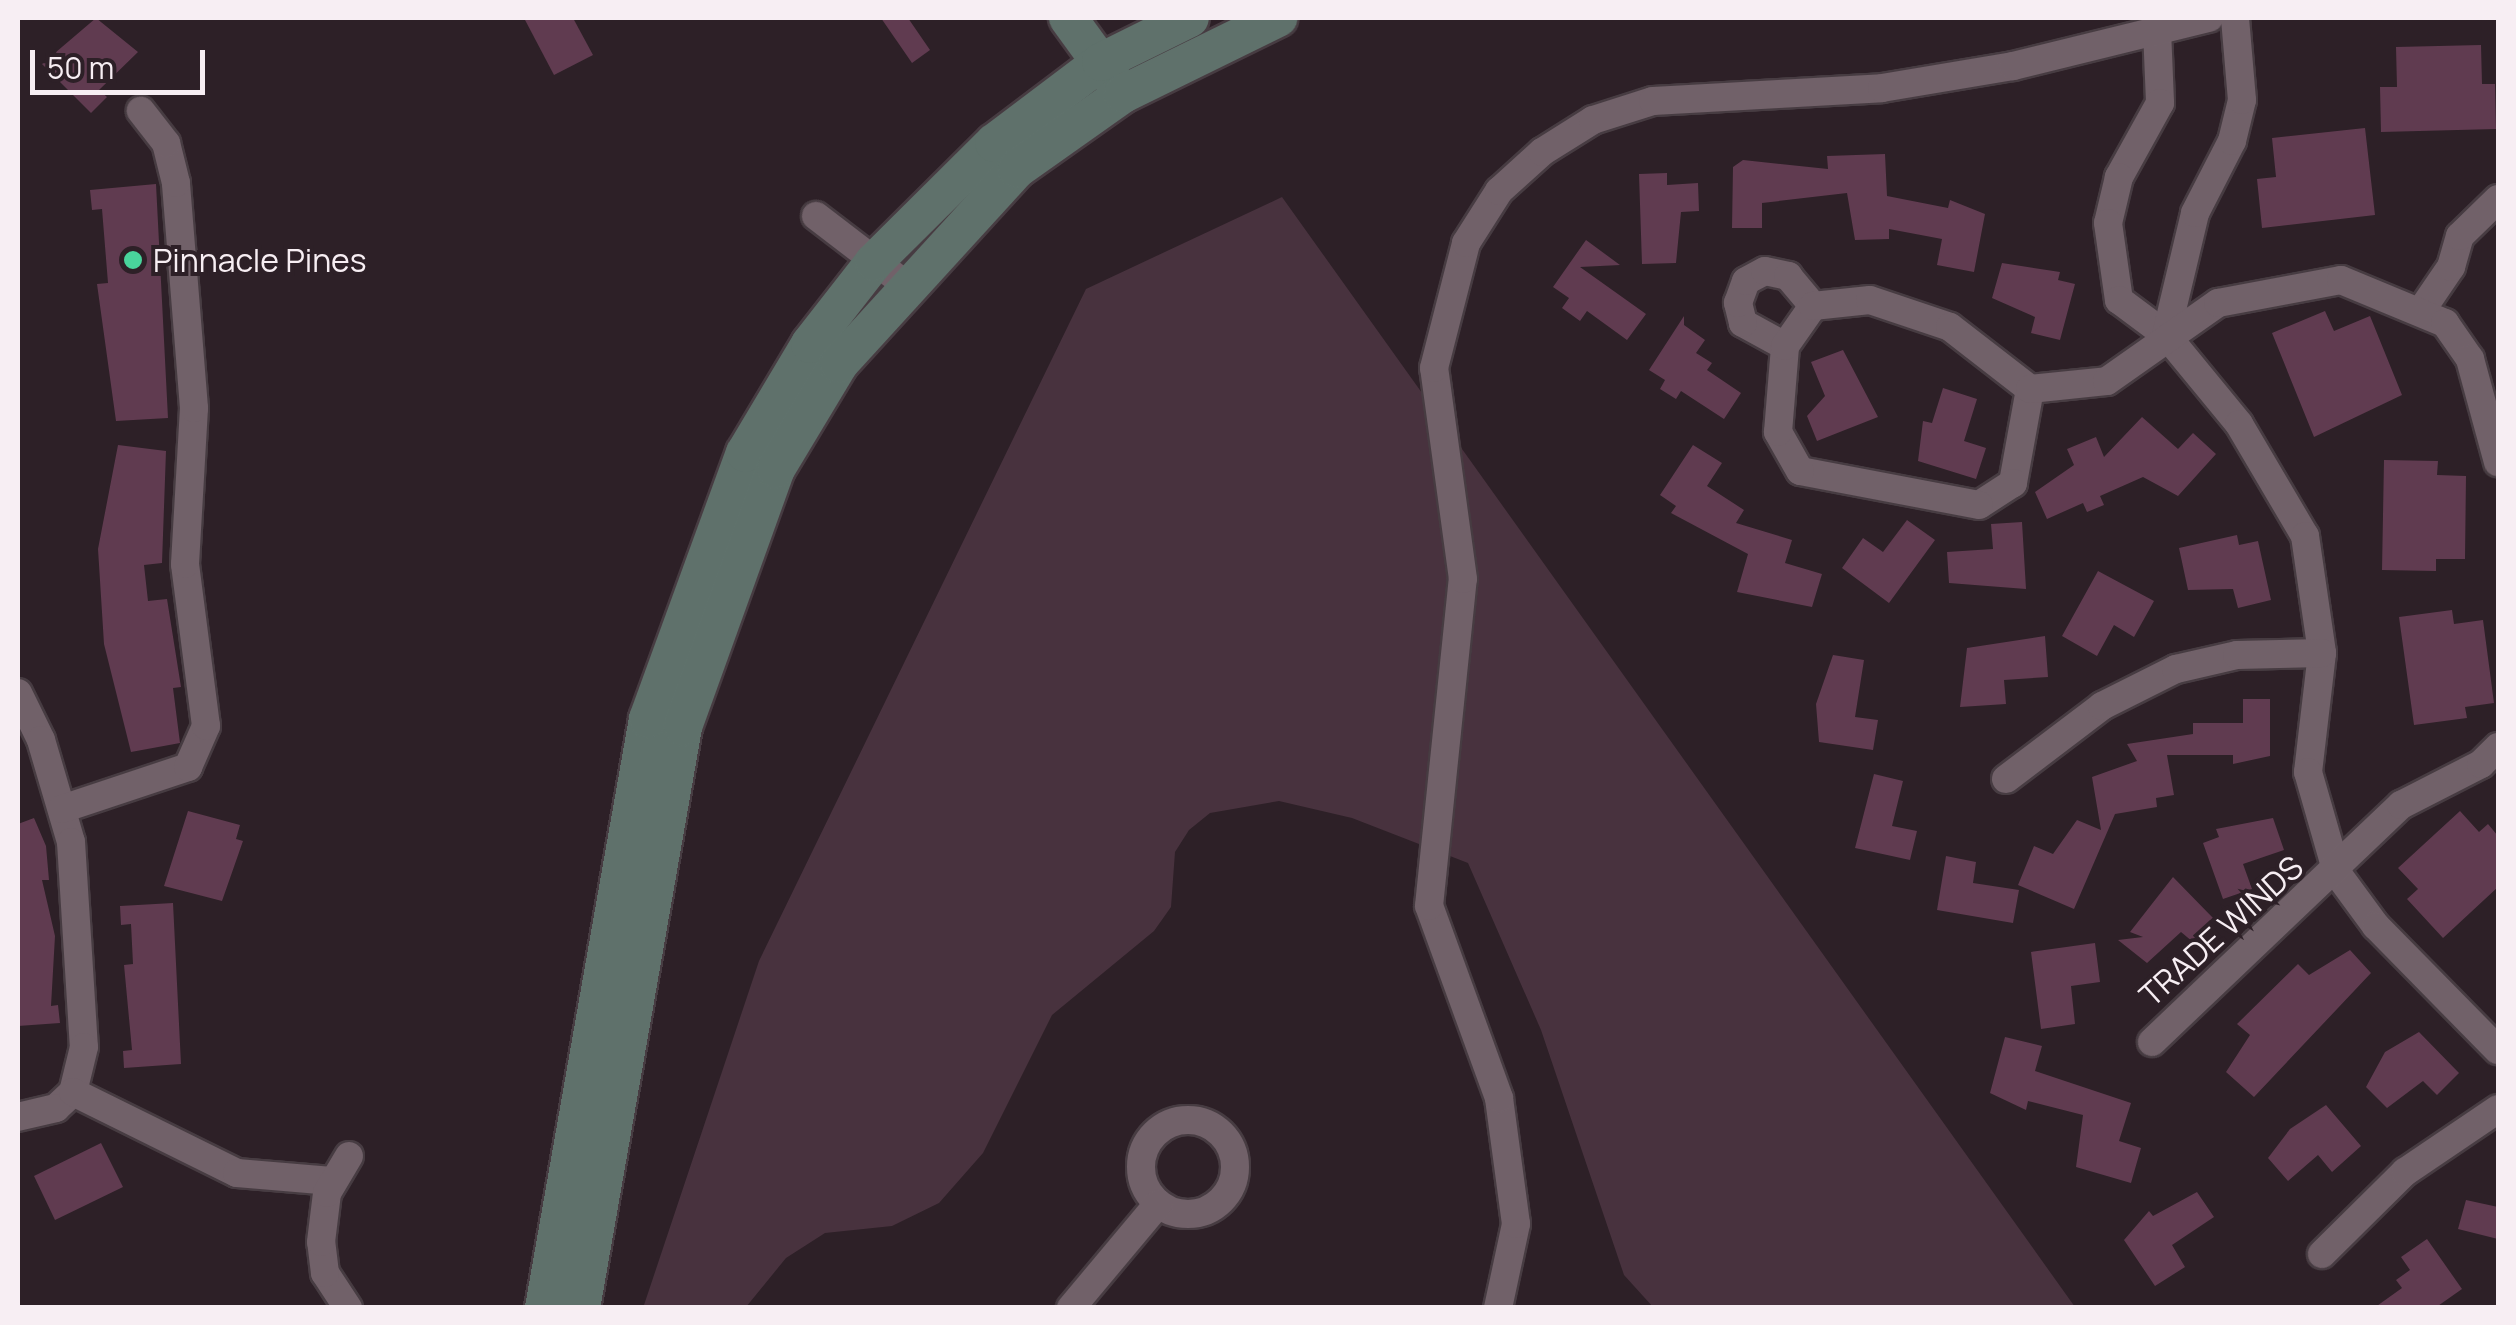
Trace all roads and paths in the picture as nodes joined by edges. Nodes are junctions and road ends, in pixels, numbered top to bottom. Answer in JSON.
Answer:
{"nodes":[{"id":1,"x":1068,"y":18,"type":"edge"},
{"id":2,"x":1190,"y":18,"type":"edge"},
{"id":3,"x":1278,"y":18,"type":"edge"},
{"id":4,"x":2209,"y":18,"type":"edge"},
{"id":5,"x":2236,"y":18,"type":"edge"},
{"id":6,"x":2157,"y":30,"type":"junction"},
{"id":7,"x":1101,"y":62,"type":"junction"},
{"id":8,"x":1123,"y":94,"type":"junction"},
{"id":9,"x":141,"y":110,"type":"dead end"},
{"id":10,"x":2492,"y":214,"type":"edge"},
{"id":11,"x":816,"y":216,"type":"dead end"},
{"id":12,"x":874,"y":262,"type":"junction"},
{"id":13,"x":905,"y":284,"type":"junction"},
{"id":14,"x":1813,"y":306,"type":"junction"},
{"id":15,"x":2423,"y":308,"type":"junction"},
{"id":16,"x":2166,"y":335,"type":"junction"},
{"id":17,"x":1785,"y":346,"type":"junction"},
{"id":18,"x":2030,"y":389,"type":"junction"},
{"id":19,"x":2498,"y":462,"type":"edge"},
{"id":20,"x":2322,"y":654,"type":"junction"},
{"id":21,"x":18,"y":693,"type":"edge"},
{"id":22,"x":2498,"y":747,"type":"edge"},
{"id":23,"x":2006,"y":779,"type":"dead end"},
{"id":24,"x":62,"y":809,"type":"junction"},
{"id":25,"x":2337,"y":873,"type":"junction"},
{"id":26,"x":2152,"y":1042,"type":"dead end"},
{"id":27,"x":2498,"y":1050,"type":"edge"},
{"id":28,"x":73,"y":1092,"type":"junction"},
{"id":29,"x":2498,"y":1109,"type":"edge"},
{"id":30,"x":18,"y":1117,"type":"edge"},
{"id":31,"x":348,"y":1156,"type":"dead end"},
{"id":32,"x":332,"y":1181,"type":"junction"},
{"id":33,"x":1158,"y":1204,"type":"dead end"},
{"id":34,"x":2322,"y":1254,"type":"dead end"},
{"id":35,"x":1084,"y":1303,"type":"edge"},
{"id":36,"x":348,"y":1308,"type":"edge"},
{"id":37,"x":544,"y":1308,"type":"edge"},
{"id":38,"x":581,"y":1308,"type":"edge"},
{"id":39,"x":1498,"y":1308,"type":"edge"}],
"edges":[{"from":1,"to":7,"type":"main road"},
{"from":2,"to":7,"type":"main road"},
{"from":3,"to":8,"type":"main road"},
{"from":4,"to":6,"type":"street"},
{"from":5,"to":16,"type":"street"},
{"from":6,"to":16,"type":"street"},
{"from":6,"to":39,"type":"street"},
{"from":7,"to":8,"type":"main road"},
{"from":7,"to":12,"type":"main road"},
{"from":8,"to":13,"type":"main road"},
{"from":9,"to":24,"type":"street"},
{"from":10,"to":15,"type":"street"},
{"from":11,"to":12,"type":"street"},
{"from":12,"to":13,"type":"street"},
{"from":12,"to":37,"type":"main road"},
{"from":13,"to":38,"type":"main road"},
{"from":14,"to":17,"type":"street"},
{"from":14,"to":17,"type":"street"},
{"from":14,"to":18,"type":"street"},
{"from":15,"to":16,"type":"street"},
{"from":15,"to":19,"type":"street"},
{"from":16,"to":18,"type":"street"},
{"from":16,"to":20,"type":"street"},
{"from":17,"to":18,"type":"street"},
{"from":20,"to":23,"type":"street"},
{"from":20,"to":25,"type":"street"},
{"from":21,"to":24,"type":"street"},
{"from":22,"to":25,"type":"street","name":"TRADE WINDS"},
{"from":24,"to":28,"type":"street"},
{"from":25,"to":26,"type":"street","name":"TRADE WINDS"},
{"from":25,"to":27,"type":"street"},
{"from":28,"to":30,"type":"street"},
{"from":28,"to":32,"type":"street"},
{"from":29,"to":34,"type":"street"},
{"from":31,"to":32,"type":"street"},
{"from":32,"to":36,"type":"street"},
{"from":33,"to":35,"type":"street"}]}
